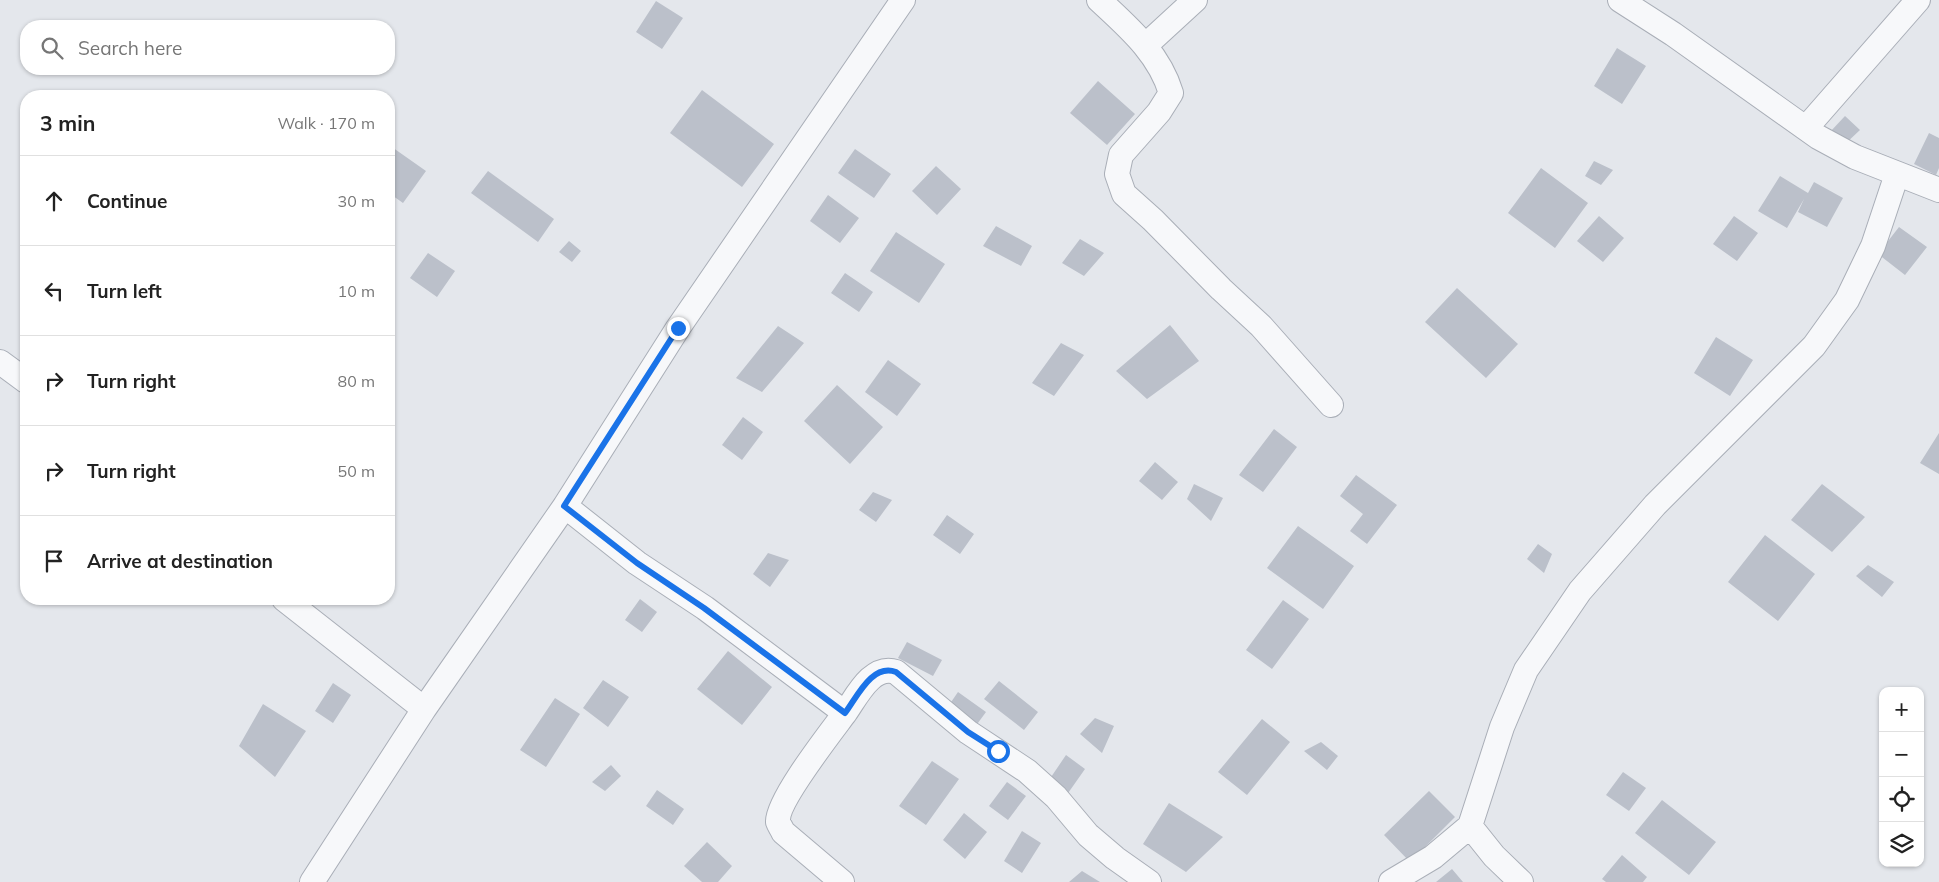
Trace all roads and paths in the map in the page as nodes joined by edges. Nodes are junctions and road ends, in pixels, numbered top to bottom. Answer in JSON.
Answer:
{"nodes":[{"id":1,"x":903,"y":0,"type":"edge"},
{"id":2,"x":1099,"y":0,"type":"edge"},
{"id":3,"x":1195,"y":0,"type":"edge"},
{"id":4,"x":1620,"y":0,"type":"edge"},
{"id":5,"x":1918,"y":0,"type":"edge"},
{"id":6,"x":1146,"y":45,"type":"junction"},
{"id":7,"x":1806,"y":128,"type":"junction"},
{"id":8,"x":1897,"y":174,"type":"junction"},
{"id":9,"x":1939,"y":190,"type":"edge"},
{"id":10,"x":0,"y":362,"type":"edge"},
{"id":11,"x":20,"y":377,"type":"edge"},
{"id":12,"x":1331,"y":405,"type":"dead end"},
{"id":13,"x":564,"y":506,"type":"junction"},
{"id":14,"x":292,"y":605,"type":"edge"},
{"id":15,"x":424,"y":709,"type":"junction"},
{"id":16,"x":845,"y":713,"type":"junction"},
{"id":17,"x":1470,"y":826,"type":"junction"},
{"id":18,"x":312,"y":882,"type":"edge"},
{"id":19,"x":842,"y":882,"type":"edge"},
{"id":20,"x":1149,"y":882,"type":"edge"},
{"id":21,"x":1391,"y":882,"type":"edge"},
{"id":22,"x":1521,"y":882,"type":"edge"}],
"edges":[{"from":1,"to":13,"type":"street"},
{"from":2,"to":6,"type":"street"},
{"from":3,"to":6,"type":"street"},
{"from":4,"to":7,"type":"street"},
{"from":5,"to":7,"type":"street"},
{"from":6,"to":12,"type":"street"},
{"from":7,"to":8,"type":"street"},
{"from":8,"to":9,"type":"street"},
{"from":8,"to":17,"type":"street"},
{"from":10,"to":11,"type":"street"},
{"from":13,"to":15,"type":"street"},
{"from":13,"to":16,"type":"street"},
{"from":14,"to":15,"type":"street"},
{"from":15,"to":18,"type":"street"},
{"from":16,"to":19,"type":"street"},
{"from":16,"to":20,"type":"street"},
{"from":17,"to":21,"type":"street"},
{"from":17,"to":22,"type":"street"}]}
